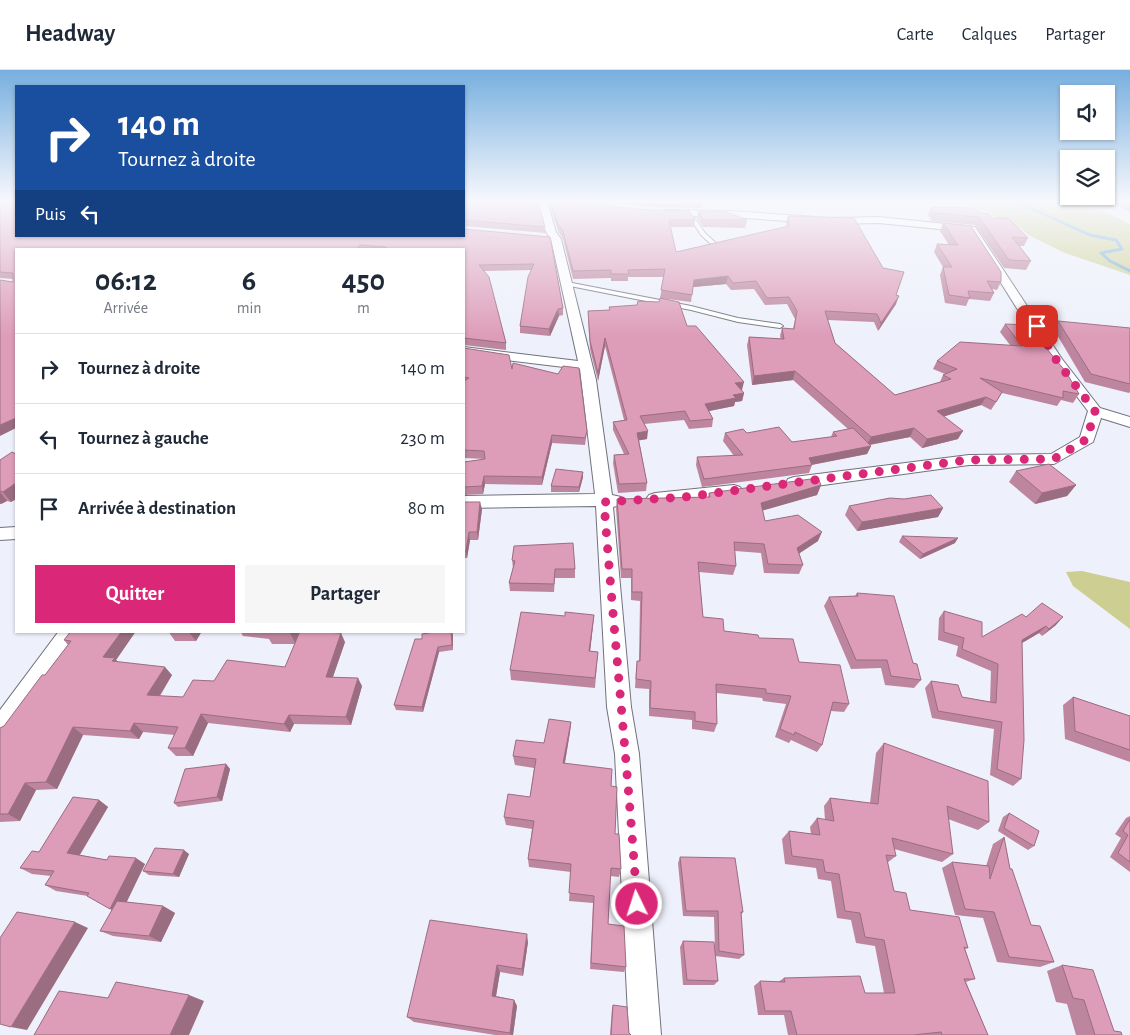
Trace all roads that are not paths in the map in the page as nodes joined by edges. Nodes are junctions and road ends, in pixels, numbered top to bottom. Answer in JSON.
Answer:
{"nodes":[{"id":1,"x":558,"y":247,"type":"edge"},
{"id":2,"x":984,"y":247,"type":"edge"},
{"id":3,"x":567,"y":284,"type":"junction"},
{"id":4,"x":780,"y":326,"type":"dead end"},
{"id":5,"x":465,"y":351,"type":"edge"},
{"id":6,"x":586,"y":366,"type":"junction"},
{"id":7,"x":1095,"y":411,"type":"junction"},
{"id":8,"x":1130,"y":422,"type":"edge"},
{"id":9,"x":783,"y":484,"type":"edge"},
{"id":10,"x":753,"y":488,"type":"edge"},
{"id":11,"x":465,"y":502,"type":"edge"},
{"id":12,"x":604,"y":502,"type":"junction"},
{"id":13,"x":15,"y":533,"type":"edge"},
{"id":14,"x":0,"y":534,"type":"edge"},
{"id":15,"x":70,"y":633,"type":"edge"},
{"id":16,"x":0,"y":729,"type":"edge"},
{"id":17,"x":645,"y":1035,"type":"edge"}],
"edges":[{"from":1,"to":3,"type":"street"},
{"from":2,"to":7,"type":"street"},
{"from":3,"to":4,"type":"lane"},
{"from":3,"to":6,"type":"street"},
{"from":5,"to":6,"type":"street"},
{"from":6,"to":12,"type":"street"},
{"from":7,"to":8,"type":"street"},
{"from":7,"to":9,"type":"street"},
{"from":10,"to":12,"type":"street"},
{"from":11,"to":12,"type":"street"},
{"from":12,"to":17,"type":"street"},
{"from":13,"to":14,"type":"street"},
{"from":15,"to":16,"type":"street"}]}
